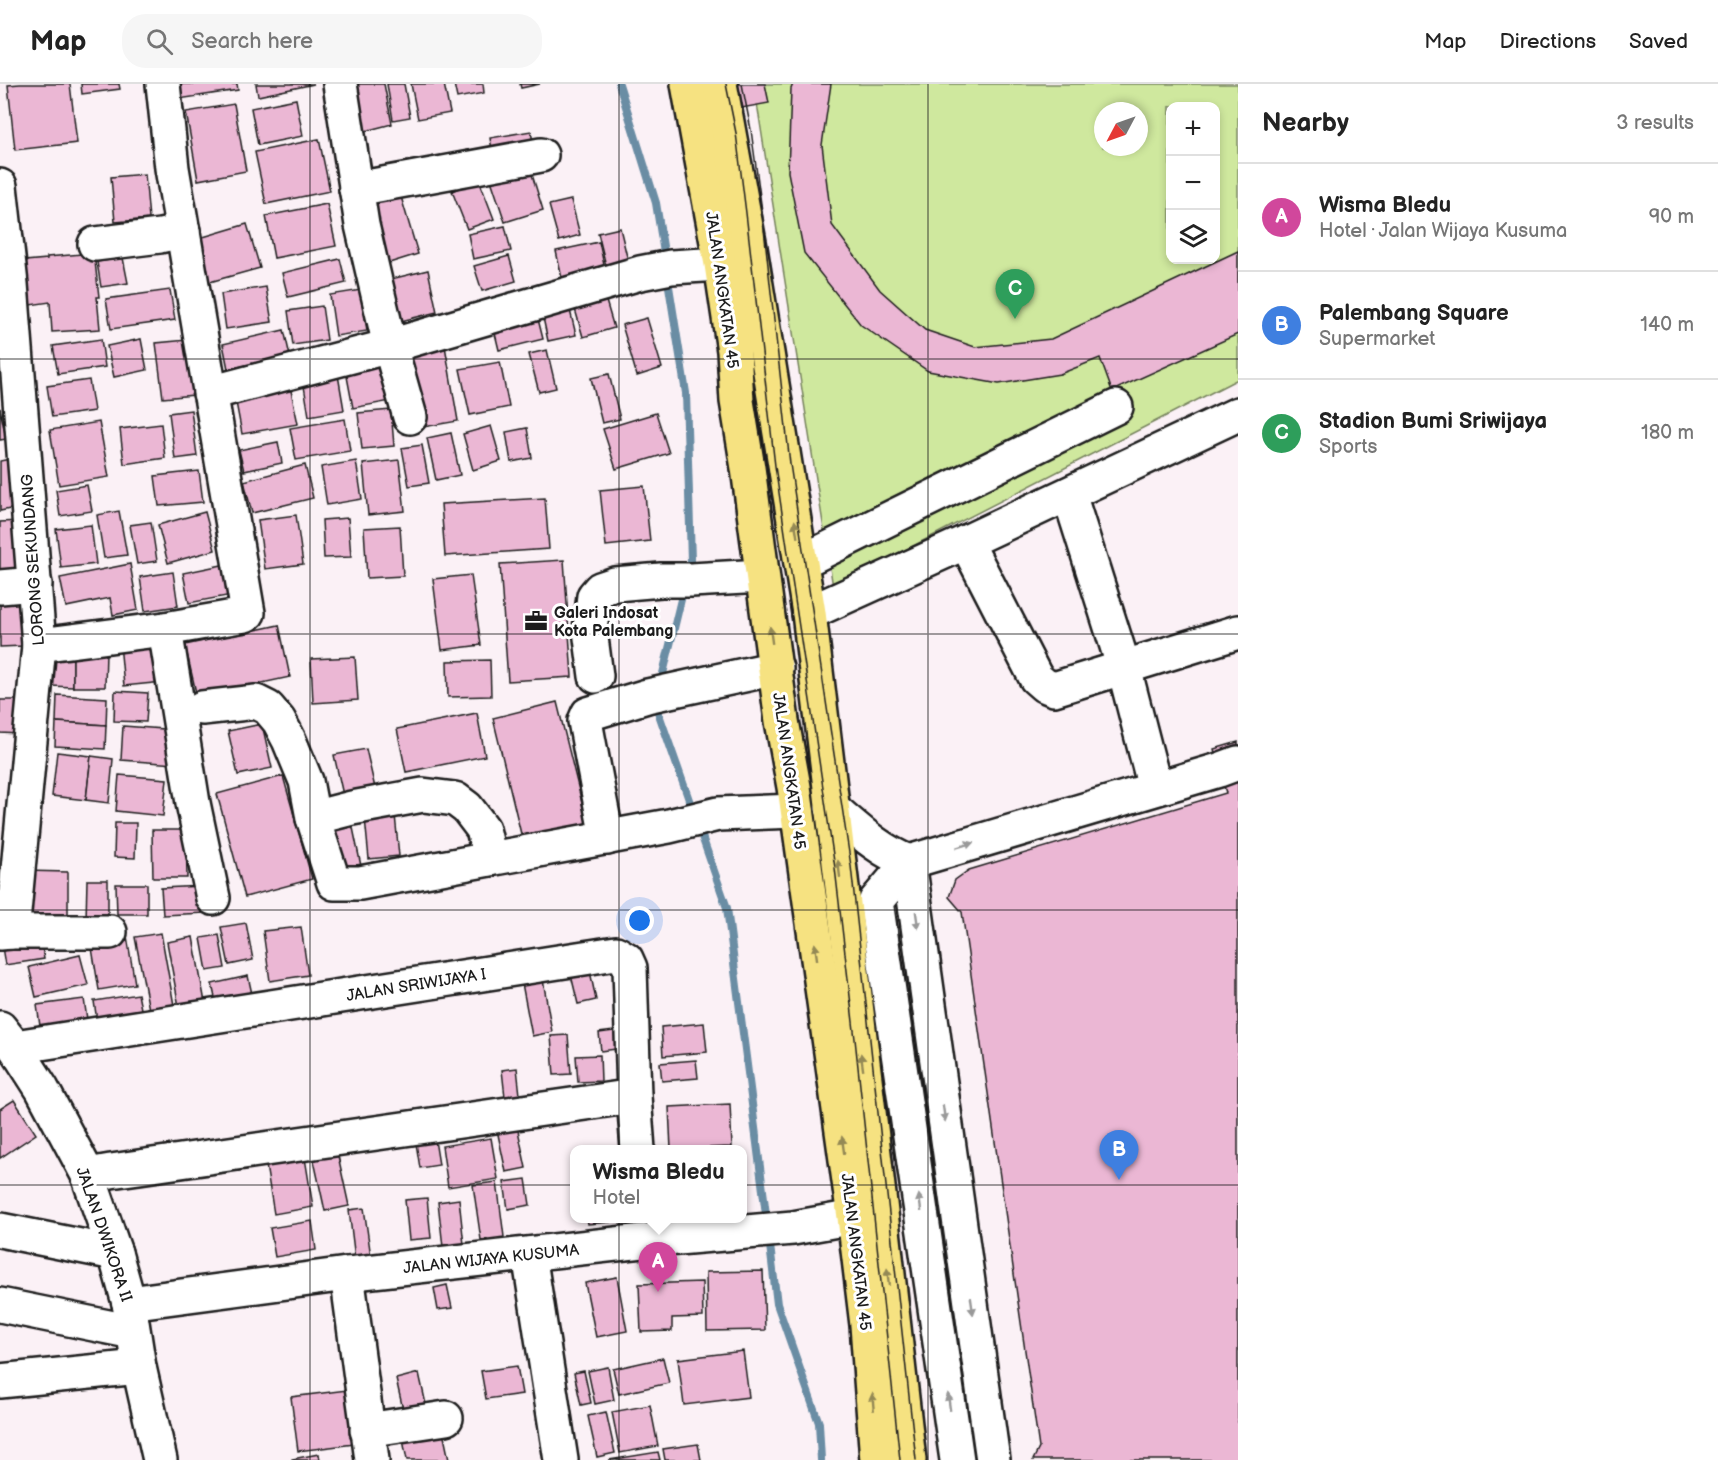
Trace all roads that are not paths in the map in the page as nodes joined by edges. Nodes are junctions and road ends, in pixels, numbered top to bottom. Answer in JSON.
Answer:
{"nodes":[{"id":1,"x":162,"y":84,"type":"edge"},
{"id":2,"x":340,"y":84,"type":"edge"},
{"id":3,"x":688,"y":84,"type":"edge"},
{"id":4,"x":720,"y":84,"type":"edge"},
{"id":5,"x":542,"y":155,"type":"dead end"},
{"id":6,"x":0,"y":186,"type":"edge"},
{"id":7,"x":356,"y":189,"type":"junction"},
{"id":8,"x":183,"y":231,"type":"junction"},
{"id":9,"x":95,"y":244,"type":"dead end"},
{"id":10,"x":721,"y":264,"type":"junction"},
{"id":11,"x":390,"y":346,"type":"junction"},
{"id":12,"x":734,"y":351,"type":"junction"},
{"id":13,"x":773,"y":387,"type":"junction"},
{"id":14,"x":210,"y":393,"type":"junction"},
{"id":15,"x":1116,"y":407,"type":"dead end"},
{"id":16,"x":1238,"y":414,"type":"edge"},
{"id":17,"x":410,"y":417,"type":"dead end"},
{"id":18,"x":12,"y":445,"type":"edge"},
{"id":19,"x":1069,"y":494,"type":"junction"},
{"id":20,"x":966,"y":542,"type":"junction"},
{"id":21,"x":801,"y":562,"type":"junction"},
{"id":22,"x":762,"y":576,"type":"junction"},
{"id":23,"x":35,"y":584,"type":"junction"},
{"id":24,"x":0,"y":587,"type":"edge"},
{"id":25,"x":809,"y":613,"type":"junction"},
{"id":26,"x":165,"y":629,"type":"junction"},
{"id":27,"x":1238,"y":632,"type":"edge"},
{"id":28,"x":39,"y":645,"type":"junction"},
{"id":29,"x":776,"y":668,"type":"junction"},
{"id":30,"x":1124,"y":668,"type":"junction"},
{"id":31,"x":596,"y":676,"type":"dead end"},
{"id":32,"x":202,"y":708,"type":"dead end"},
{"id":33,"x":1238,"y":762,"type":"edge"},
{"id":34,"x":1155,"y":788,"type":"junction"},
{"id":35,"x":831,"y":808,"type":"junction"},
{"id":36,"x":796,"y":811,"type":"junction"},
{"id":37,"x":313,"y":818,"type":"junction"},
{"id":38,"x":607,"y":838,"type":"junction"},
{"id":39,"x":490,"y":859,"type":"junction"},
{"id":40,"x":909,"y":862,"type":"junction"},
{"id":41,"x":213,"y":898,"type":"dead end"},
{"id":42,"x":110,"y":932,"type":"dead end"},
{"id":43,"x":5,"y":933,"type":"edge"},
{"id":44,"x":8,"y":1038,"type":"edge"},
{"id":45,"x":634,"y":1096,"type":"junction"},
{"id":46,"x":905,"y":1100,"type":"junction"},
{"id":47,"x":868,"y":1103,"type":"junction"},
{"id":48,"x":638,"y":1145,"type":"edge"},
{"id":49,"x":88,"y":1175,"type":"junction"},
{"id":50,"x":854,"y":1217,"type":"junction"},
{"id":51,"x":642,"y":1229,"type":"edge"},
{"id":52,"x":0,"y":1230,"type":"edge"},
{"id":53,"x":115,"y":1253,"type":"junction"},
{"id":54,"x":530,"y":1254,"type":"junction"},
{"id":55,"x":348,"y":1274,"type":"junction"},
{"id":56,"x":0,"y":1305,"type":"edge"},
{"id":57,"x":131,"y":1317,"type":"junction"},
{"id":58,"x":937,"y":1323,"type":"junction"},
{"id":59,"x":894,"y":1326,"type":"junction"},
{"id":60,"x":139,"y":1366,"type":"junction"},
{"id":61,"x":0,"y":1381,"type":"edge"},
{"id":62,"x":446,"y":1418,"type":"dead end"},
{"id":63,"x":370,"y":1445,"type":"edge"},
{"id":64,"x":160,"y":1460,"type":"edge"},
{"id":65,"x":561,"y":1460,"type":"edge"},
{"id":66,"x":877,"y":1460,"type":"edge"},
{"id":67,"x":909,"y":1460,"type":"edge"},
{"id":68,"x":957,"y":1460,"type":"edge"},
{"id":69,"x":993,"y":1460,"type":"edge"}],
"edges":[{"from":1,"to":8,"type":"street"},
{"from":2,"to":7,"type":"street"},
{"from":3,"to":10,"type":"main road","name":"JALAN ANGKATAN 45"},
{"from":4,"to":13,"type":"main road"},
{"from":5,"to":7,"type":"street"},
{"from":6,"to":18,"type":"street","name":"LORONG SEKUNDANG"},
{"from":7,"to":11,"type":"street"},
{"from":8,"to":9,"type":"street"},
{"from":8,"to":14,"type":"street"},
{"from":10,"to":11,"type":"street"},
{"from":10,"to":12,"type":"main road","name":"JALAN ANGKATAN 45"},
{"from":11,"to":14,"type":"street"},
{"from":11,"to":17,"type":"street"},
{"from":12,"to":13,"type":"main road"},
{"from":12,"to":22,"type":"main road","name":"JALAN ANGKATAN 45"},
{"from":21,"to":13,"type":"main road","one_way":true},
{"from":14,"to":26,"type":"street"},
{"from":15,"to":21,"type":"street"},
{"from":16,"to":19,"type":"street"},
{"from":18,"to":23,"type":"street","name":"LORONG SEKUNDANG"},
{"from":19,"to":20,"type":"street"},
{"from":19,"to":30,"type":"street"},
{"from":20,"to":25,"type":"street"},
{"from":20,"to":30,"type":"street"},
{"from":21,"to":25,"type":"main road"},
{"from":29,"to":22,"type":"main road","name":"JALAN ANGKATAN 45","one_way":true},
{"from":22,"to":31,"type":"street"},
{"from":23,"to":24,"type":"street"},
{"from":23,"to":28,"type":"street","name":"LORONG SEKUNDANG"},
{"from":25,"to":35,"type":"main road"},
{"from":26,"to":28,"type":"street"},
{"from":26,"to":41,"type":"street"},
{"from":27,"to":30,"type":"street"},
{"from":28,"to":43,"type":"street","name":"LORONG SEKUNDANG"},
{"from":29,"to":36,"type":"main road","name":"JALAN ANGKATAN 45"},
{"from":29,"to":38,"type":"street"},
{"from":30,"to":34,"type":"street"},
{"from":32,"to":37,"type":"street"},
{"from":33,"to":34,"type":"street"},
{"from":40,"to":34,"type":"street","one_way":true},
{"from":35,"to":40,"type":"street"},
{"from":47,"to":35,"type":"main road","one_way":true},
{"from":36,"to":38,"type":"street"},
{"from":50,"to":36,"type":"main road","name":"JALAN ANGKATAN 45","one_way":true},
{"from":37,"to":39,"type":"street"},
{"from":37,"to":39,"type":"street"},
{"from":38,"to":39,"type":"street"},
{"from":40,"to":46,"type":"street"},
{"from":40,"to":69,"type":"street","one_way":true},
{"from":42,"to":43,"type":"street"},
{"from":44,"to":45,"type":"street","name":"JALAN SRIWIJAYA I"},
{"from":44,"to":49,"type":"street","name":"JALAN DWIKORA II"},
{"from":45,"to":48,"type":"street","name":"JALAN SRIWIJAYA I"},
{"from":45,"to":49,"type":"street"},
{"from":46,"to":47,"type":"street"},
{"from":58,"to":46,"type":"street","one_way":true},
{"from":59,"to":47,"type":"main road","one_way":true},
{"from":49,"to":53,"type":"street","name":"JALAN DWIKORA II"},
{"from":50,"to":51,"type":"street","name":"JALAN WIJAYA KUSUMA"},
{"from":66,"to":50,"type":"main road","name":"JALAN ANGKATAN 45","one_way":true},
{"from":51,"to":54,"type":"street","name":"JALAN WIJAYA KUSUMA"},
{"from":52,"to":53,"type":"street"},
{"from":53,"to":57,"type":"street","name":"JALAN DWIKORA II"},
{"from":54,"to":55,"type":"street","name":"JALAN WIJAYA KUSUMA"},
{"from":54,"to":65,"type":"street"},
{"from":55,"to":57,"type":"street","name":"JALAN WIJAYA KUSUMA"},
{"from":55,"to":63,"type":"street"},
{"from":56,"to":57,"type":"street","name":"JALAN WIJAYA KUSUMA"},
{"from":57,"to":60,"type":"street","name":"JALAN DWIKORA II"},
{"from":58,"to":59,"type":"street"},
{"from":68,"to":58,"type":"street","one_way":true},
{"from":59,"to":67,"type":"main road"},
{"from":60,"to":61,"type":"street"},
{"from":60,"to":64,"type":"street","name":"JALAN DWIKORA II"},
{"from":62,"to":63,"type":"street"}]}
